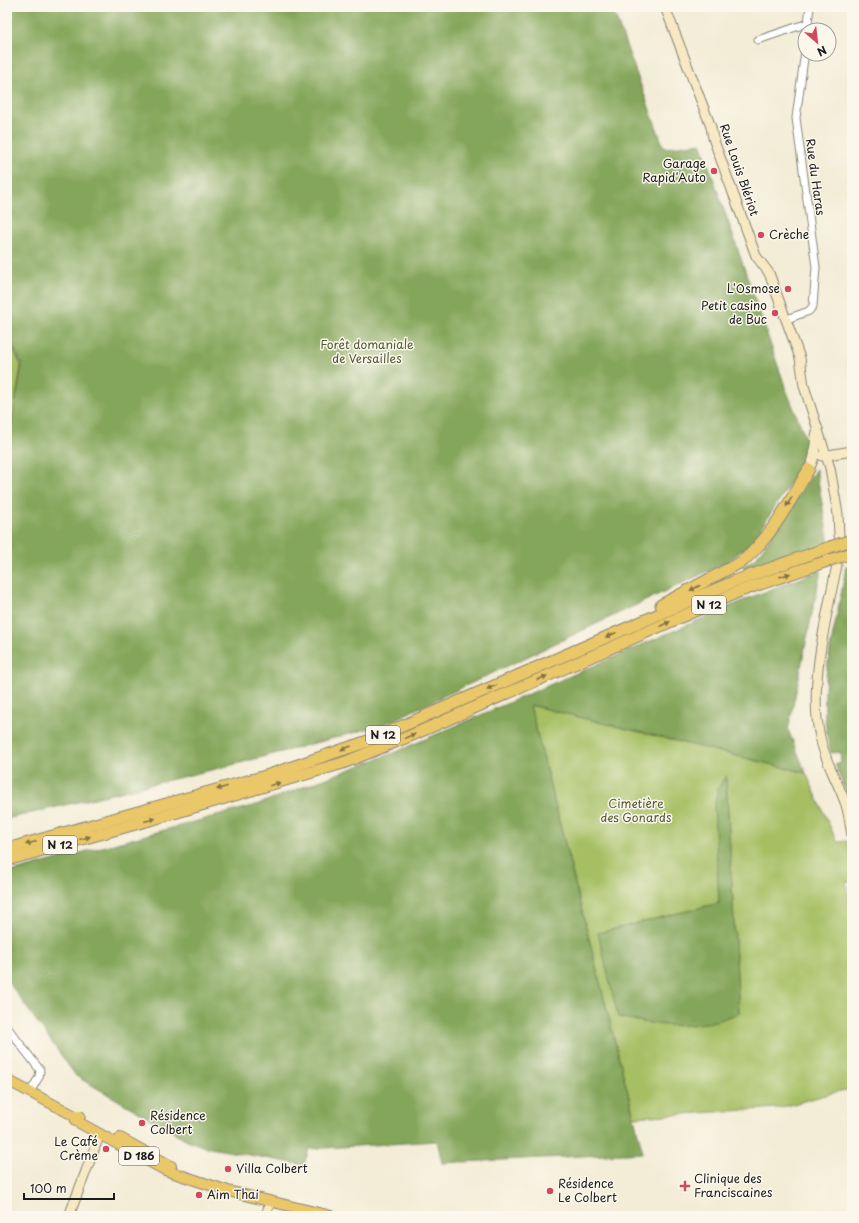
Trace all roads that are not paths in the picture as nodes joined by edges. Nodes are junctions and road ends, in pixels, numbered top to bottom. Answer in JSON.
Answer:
{"nodes":[{"id":1,"x":664,"y":7,"type":"edge"},
{"id":2,"x":810,"y":7,"type":"edge"},
{"id":3,"x":808,"y":22,"type":"edge"},
{"id":4,"x":797,"y":29,"type":"edge"},
{"id":5,"x":758,"y":40,"type":"dead end"},
{"id":6,"x":804,"y":62,"type":"edge"},
{"id":7,"x":787,"y":319,"type":"junction"},
{"id":8,"x":818,"y":427,"type":"junction"},
{"id":9,"x":852,"y":451,"type":"edge"},
{"id":10,"x":827,"y":454,"type":"junction"},
{"id":11,"x":815,"y":458,"type":"junction"},
{"id":12,"x":809,"y":469,"type":"joint"},
{"id":13,"x":839,"y":536,"type":"dead end"},
{"id":14,"x":852,"y":540,"type":"edge"},
{"id":15,"x":852,"y":553,"type":"edge"},
{"id":16,"x":833,"y":562,"type":"junction"},
{"id":17,"x":646,"y":619,"type":"junction"},
{"id":18,"x":852,"y":835,"type":"edge"},
{"id":19,"x":7,"y":849,"type":"edge"},
{"id":20,"x":7,"y":860,"type":"edge"},
{"id":21,"x":7,"y":1027,"type":"edge"},
{"id":22,"x":7,"y":1080,"type":"edge"},
{"id":23,"x":30,"y":1092,"type":"junction"},
{"id":24,"x":101,"y":1131,"type":"junction"},
{"id":25,"x":270,"y":1202,"type":"junction"},
{"id":26,"x":69,"y":1216,"type":"edge"},
{"id":27,"x":266,"y":1216,"type":"edge"},
{"id":28,"x":331,"y":1216,"type":"edge"}],
"edges":[{"from":1,"to":7,"type":"main road","name":"Rue Louis Blériot"},
{"from":2,"to":3,"type":"street"},
{"from":4,"to":5,"type":"street"},
{"from":6,"to":7,"type":"street","name":"Rue du Haras"},
{"from":7,"to":8,"type":"main road","name":"Rue Louis Blériot"},
{"from":8,"to":10,"type":"main road","name":"Rue Louis Blériot"},
{"from":8,"to":11,"type":"main road"},
{"from":9,"to":10,"type":"main road"},
{"from":10,"to":11,"type":"main road"},
{"from":10,"to":13,"type":"main road","name":"Rue Louis Blériot"},
{"from":11,"to":12,"type":"main road"},
{"from":12,"to":17,"type":"highway","one_way":true},
{"from":14,"to":17,"type":"highway","number":"N 12","bridge":true},
{"from":15,"to":16,"type":"highway","number":"N 12","bridge":true},
{"from":16,"to":18,"type":"main road"},
{"from":20,"to":16,"type":"highway","number":"N 12","one_way":true},
{"from":17,"to":19,"type":"highway","number":"N 12","one_way":true},
{"from":21,"to":23,"type":"street"},
{"from":22,"to":23,"type":"main road","number":"D 186"},
{"from":23,"to":24,"type":"main road","number":"D 186"},
{"from":24,"to":25,"type":"main road","number":"D 186"},
{"from":24,"to":26,"type":"main road"},
{"from":25,"to":27,"type":"main road"},
{"from":25,"to":28,"type":"main road","number":"D 186"}]}
